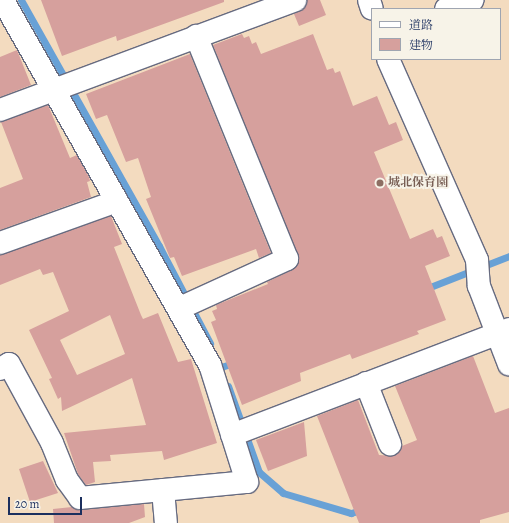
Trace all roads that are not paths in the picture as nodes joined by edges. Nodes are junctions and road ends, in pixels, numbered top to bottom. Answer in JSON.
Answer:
{"nodes":[{"id":1,"x":3,"y":0,"type":"edge"},
{"id":2,"x":295,"y":0,"type":"edge"},
{"id":3,"x":472,"y":0,"type":"edge"},
{"id":4,"x":449,"y":8,"type":"edge"},
{"id":5,"x":196,"y":36,"type":"junction"},
{"id":6,"x":388,"y":60,"type":"edge"},
{"id":7,"x":63,"y":86,"type":"junction"},
{"id":8,"x":0,"y":110,"type":"edge"},
{"id":9,"x":117,"y":201,"type":"junction"},
{"id":10,"x":0,"y":244,"type":"edge"},
{"id":11,"x":188,"y":305,"type":"junction"},
{"id":12,"x":503,"y":331,"type":"edge"},
{"id":13,"x":509,"y":364,"type":"edge"},
{"id":14,"x":0,"y":369,"type":"edge"},
{"id":15,"x":366,"y":383,"type":"junction"},
{"id":16,"x":240,"y":432,"type":"junction"},
{"id":17,"x":390,"y":444,"type":"dead end"},
{"id":18,"x":163,"y":490,"type":"junction"},
{"id":19,"x":166,"y":523,"type":"edge"}],
"edges":[{"from":1,"to":7,"type":"street"},
{"from":2,"to":5,"type":"street"},
{"from":3,"to":4,"type":"street"},
{"from":5,"to":7,"type":"street"},
{"from":5,"to":11,"type":"street"},
{"from":6,"to":12,"type":"street"},
{"from":7,"to":8,"type":"street"},
{"from":7,"to":9,"type":"street"},
{"from":9,"to":10,"type":"street"},
{"from":9,"to":11,"type":"street"},
{"from":11,"to":16,"type":"street"},
{"from":12,"to":13,"type":"street"},
{"from":12,"to":15,"type":"street"},
{"from":14,"to":18,"type":"street"},
{"from":15,"to":16,"type":"street"},
{"from":15,"to":17,"type":"street"},
{"from":16,"to":18,"type":"street"},
{"from":18,"to":19,"type":"street"}]}
